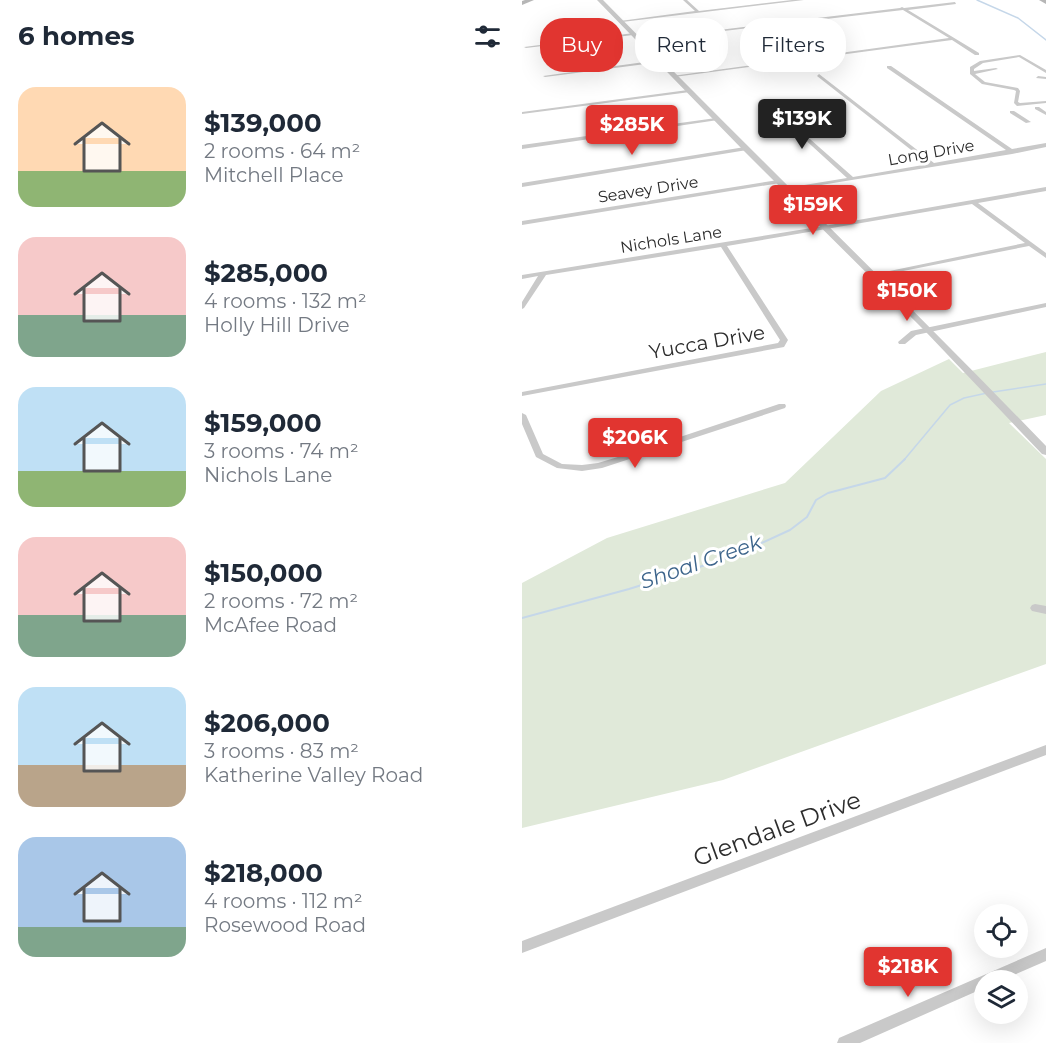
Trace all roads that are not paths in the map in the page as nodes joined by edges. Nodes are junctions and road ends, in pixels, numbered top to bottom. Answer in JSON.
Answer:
{"nodes":[{"id":1,"x":531,"y":0,"type":"edge"},
{"id":2,"x":600,"y":0,"type":"edge"},
{"id":3,"x":684,"y":0,"type":"edge"},
{"id":4,"x":802,"y":0,"type":"edge"},
{"id":5,"x":1041,"y":0,"type":"edge"},
{"id":6,"x":1046,"y":2,"type":"edge"},
{"id":7,"x":522,"y":3,"type":"edge"},
{"id":8,"x":955,"y":3,"type":"dead end"},
{"id":9,"x":902,"y":8,"type":"junction"},
{"id":10,"x":698,"y":12,"type":"junction"},
{"id":11,"x":619,"y":18,"type":"edge"},
{"id":12,"x":623,"y":21,"type":"edge"},
{"id":13,"x":623,"y":22,"type":"edge"},
{"id":14,"x":728,"y":27,"type":"edge"},
{"id":15,"x":635,"y":36,"type":"edge"},
{"id":16,"x":635,"y":37,"type":"edge"},
{"id":17,"x":953,"y":39,"type":"junction"},
{"id":18,"x":526,"y":47,"type":"dead end"},
{"id":19,"x":977,"y":54,"type":"dead end"},
{"id":20,"x":635,"y":64,"type":"edge"},
{"id":21,"x":888,"y":67,"type":"dead end"},
{"id":22,"x":670,"y":72,"type":"edge"},
{"id":23,"x":1046,"y":72,"type":"edge"},
{"id":24,"x":819,"y":75,"type":"dead end"},
{"id":25,"x":545,"y":76,"type":"dead end"},
{"id":26,"x":674,"y":76,"type":"junction"},
{"id":27,"x":1046,"y":78,"type":"edge"},
{"id":28,"x":688,"y":91,"type":"junction"},
{"id":29,"x":1046,"y":102,"type":"edge"},
{"id":30,"x":768,"y":103,"type":"dead end"},
{"id":31,"x":1046,"y":107,"type":"edge"},
{"id":32,"x":1037,"y":108,"type":"junction"},
{"id":33,"x":522,"y":113,"type":"edge"},
{"id":34,"x":1046,"y":114,"type":"edge"},
{"id":35,"x":716,"y":119,"type":"junction"},
{"id":36,"x":1028,"y":122,"type":"dead end"},
{"id":37,"x":1046,"y":146,"type":"edge"},
{"id":38,"x":522,"y":147,"type":"edge"},
{"id":39,"x":745,"y":149,"type":"junction"},
{"id":40,"x":1012,"y":152,"type":"junction"},
{"id":41,"x":933,"y":165,"type":"junction"},
{"id":42,"x":852,"y":179,"type":"junction"},
{"id":43,"x":778,"y":182,"type":"junction"},
{"id":44,"x":522,"y":185,"type":"edge"},
{"id":45,"x":1046,"y":189,"type":"edge"},
{"id":46,"x":786,"y":190,"type":"junction"},
{"id":47,"x":973,"y":202,"type":"junction"},
{"id":48,"x":522,"y":223,"type":"edge"},
{"id":49,"x":824,"y":228,"type":"junction"},
{"id":50,"x":1029,"y":244,"type":"junction"},
{"id":51,"x":723,"y":245,"type":"junction"},
{"id":52,"x":1046,"y":256,"type":"edge"},
{"id":53,"x":543,"y":273,"type":"junction"},
{"id":54,"x":875,"y":276,"type":"junction"},
{"id":55,"x":522,"y":277,"type":"edge"},
{"id":56,"x":1046,"y":305,"type":"edge"},
{"id":57,"x":522,"y":307,"type":"edge"},
{"id":58,"x":929,"y":330,"type":"junction"},
{"id":59,"x":902,"y":342,"type":"dead end"},
{"id":60,"x":522,"y":394,"type":"edge"},
{"id":61,"x":782,"y":406,"type":"dead end"},
{"id":62,"x":522,"y":415,"type":"edge"},
{"id":63,"x":1046,"y":452,"type":"edge"},
{"id":64,"x":1046,"y":750,"type":"edge"},
{"id":65,"x":522,"y":947,"type":"edge"},
{"id":66,"x":1046,"y":954,"type":"edge"},
{"id":67,"x":1009,"y":970,"type":"edge"},
{"id":68,"x":974,"y":985,"type":"edge"},
{"id":69,"x":844,"y":1043,"type":"edge"}],
"edges":[{"from":1,"to":7,"type":"main road"},
{"from":2,"to":11,"type":"street"},
{"from":3,"to":10,"type":"street"},
{"from":4,"to":10,"type":"street"},
{"from":5,"to":6,"type":"main road"},
{"from":8,"to":9,"type":"street"},
{"from":9,"to":14,"type":"street"},
{"from":9,"to":17,"type":"street"},
{"from":10,"to":12,"type":"street"},
{"from":13,"to":15,"type":"street"},
{"from":16,"to":18,"type":"street"},
{"from":17,"to":19,"type":"street"},
{"from":17,"to":26,"type":"street"},
{"from":20,"to":25,"type":"street"},
{"from":21,"to":40,"type":"street"},
{"from":22,"to":26,"type":"street"},
{"from":23,"to":27,"type":"street"},
{"from":23,"to":29,"type":"street"},
{"from":24,"to":41,"type":"street"},
{"from":26,"to":28,"type":"street"},
{"from":28,"to":33,"type":"street"},
{"from":28,"to":35,"type":"street"},
{"from":30,"to":42,"type":"street"},
{"from":31,"to":32,"type":"street"},
{"from":32,"to":34,"type":"street"},
{"from":32,"to":36,"type":"street"},
{"from":35,"to":38,"type":"street"},
{"from":35,"to":39,"type":"street"},
{"from":37,"to":40,"type":"street","name":"Long Drive"},
{"from":39,"to":43,"type":"street"},
{"from":39,"to":44,"type":"street"},
{"from":40,"to":41,"type":"street","name":"Long Drive"},
{"from":41,"to":42,"type":"street","name":"Long Drive"},
{"from":42,"to":46,"type":"street","name":"Long Drive"},
{"from":43,"to":46,"type":"street"},
{"from":43,"to":48,"type":"street","name":"Seavey Drive"},
{"from":45,"to":47,"type":"street","name":"Nichols Lane"},
{"from":46,"to":49,"type":"street"},
{"from":47,"to":49,"type":"street","name":"Nichols Lane"},
{"from":47,"to":50,"type":"street"},
{"from":49,"to":51,"type":"street","name":"Nichols Lane"},
{"from":49,"to":54,"type":"street"},
{"from":50,"to":52,"type":"street"},
{"from":50,"to":54,"type":"street"},
{"from":51,"to":53,"type":"street","name":"Nichols Lane"},
{"from":51,"to":60,"type":"street","name":"Yucca Drive"},
{"from":53,"to":55,"type":"street","name":"Nichols Lane"},
{"from":53,"to":57,"type":"street"},
{"from":54,"to":58,"type":"street"},
{"from":56,"to":58,"type":"street"},
{"from":58,"to":59,"type":"street"},
{"from":58,"to":63,"type":"street"},
{"from":61,"to":62,"type":"street"},
{"from":64,"to":65,"type":"street","name":"Glendale Drive"},
{"from":66,"to":67,"type":"street"},
{"from":68,"to":69,"type":"street"}]}
